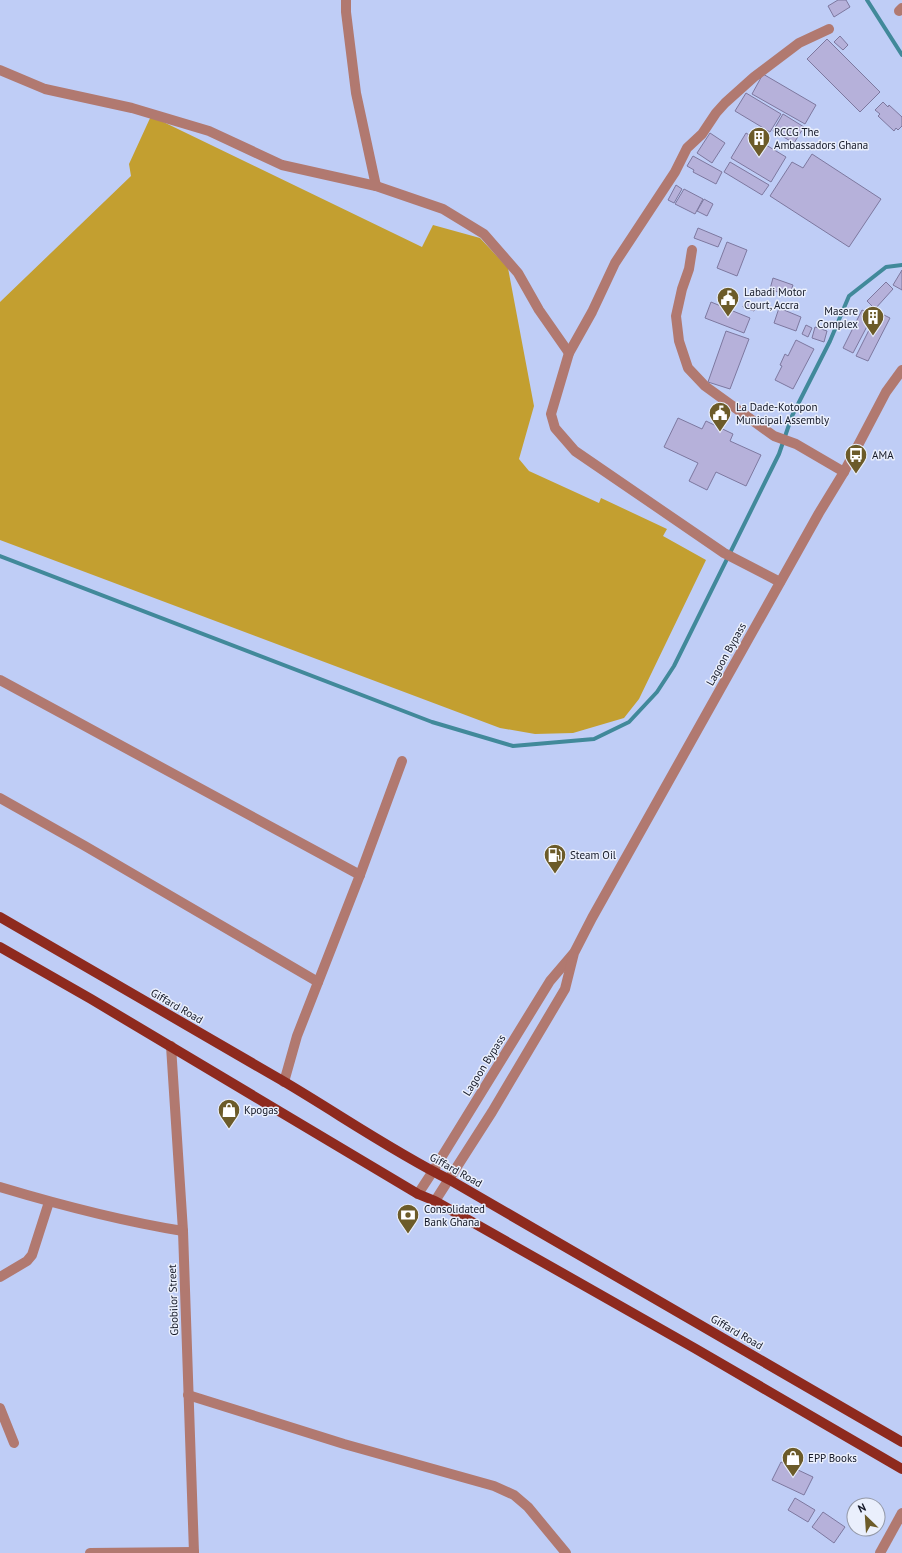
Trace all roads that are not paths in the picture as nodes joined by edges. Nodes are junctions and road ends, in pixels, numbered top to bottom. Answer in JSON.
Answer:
{"nodes":[{"id":1,"x":346,"y":0,"type":"edge"},
{"id":2,"x":830,"y":29,"type":"dead end"},
{"id":3,"x":0,"y":70,"type":"edge"},
{"id":4,"x":376,"y":186,"type":"junction"},
{"id":5,"x":692,"y":250,"type":"dead end"},
{"id":6,"x":569,"y":353,"type":"junction"},
{"id":7,"x":902,"y":370,"type":"edge"},
{"id":8,"x":844,"y":472,"type":"junction"},
{"id":9,"x":780,"y":582,"type":"junction"},
{"id":10,"x":0,"y":680,"type":"edge"},
{"id":11,"x":402,"y":761,"type":"dead end"},
{"id":12,"x":0,"y":798,"type":"edge"},
{"id":13,"x":360,"y":875,"type":"junction"},
{"id":14,"x":0,"y":917,"type":"edge"},
{"id":15,"x":0,"y":947,"type":"edge"},
{"id":16,"x":574,"y":953,"type":"junction"},
{"id":17,"x":318,"y":982,"type":"junction"},
{"id":18,"x":171,"y":1046,"type":"junction"},
{"id":19,"x":284,"y":1082,"type":"junction"},
{"id":20,"x":433,"y":1171,"type":"junction"},
{"id":21,"x":450,"y":1180,"type":"junction"},
{"id":22,"x":0,"y":1187,"type":"edge"},
{"id":23,"x":418,"y":1194,"type":"junction"},
{"id":24,"x":49,"y":1202,"type":"junction"},
{"id":25,"x":435,"y":1202,"type":"junction"},
{"id":26,"x":183,"y":1231,"type":"junction"},
{"id":27,"x":0,"y":1277,"type":"edge"},
{"id":28,"x":188,"y":1395,"type":"junction"},
{"id":29,"x":0,"y":1408,"type":"edge"},
{"id":30,"x":902,"y":1442,"type":"edge"},
{"id":31,"x":14,"y":1443,"type":"dead end"},
{"id":32,"x":902,"y":1470,"type":"edge"},
{"id":33,"x":902,"y":1513,"type":"edge"},
{"id":34,"x":90,"y":1553,"type":"edge"},
{"id":35,"x":194,"y":1553,"type":"edge"},
{"id":36,"x":566,"y":1553,"type":"edge"},
{"id":37,"x":880,"y":1553,"type":"edge"}],
"edges":[{"from":1,"to":4,"type":"street"},
{"from":2,"to":6,"type":"street"},
{"from":3,"to":4,"type":"street"},
{"from":4,"to":6,"type":"street"},
{"from":5,"to":8,"type":"street"},
{"from":6,"to":9,"type":"street"},
{"from":7,"to":8,"type":"street","name":"Lagoon Bypass"},
{"from":8,"to":9,"type":"street","name":"Lagoon Bypass"},
{"from":9,"to":16,"type":"street","name":"Lagoon Bypass"},
{"from":10,"to":13,"type":"street"},
{"from":11,"to":13,"type":"street"},
{"from":12,"to":17,"type":"street"},
{"from":13,"to":17,"type":"street"},
{"from":14,"to":19,"type":"main road","name":"Giffard Road"},
{"from":15,"to":18,"type":"main road"},
{"from":16,"to":20,"type":"street","name":"Lagoon Bypass"},
{"from":16,"to":21,"type":"street","name":"Lagoon Bypass"},
{"from":17,"to":19,"type":"street"},
{"from":18,"to":23,"type":"main road"},
{"from":18,"to":26,"type":"street","name":"Gbobilor Street"},
{"from":19,"to":20,"type":"main road","name":"Giffard Road"},
{"from":20,"to":21,"type":"main road","name":"Giffard Road"},
{"from":20,"to":23,"type":"street","name":"Lagoon Bypass"},
{"from":21,"to":25,"type":"street","name":"Lagoon Bypass"},
{"from":21,"to":30,"type":"main road","name":"Giffard Road"},
{"from":22,"to":24,"type":"street"},
{"from":23,"to":25,"type":"main road"},
{"from":24,"to":26,"type":"street"},
{"from":24,"to":27,"type":"street"},
{"from":25,"to":32,"type":"main road"},
{"from":26,"to":28,"type":"street","name":"Gbobilor Street"},
{"from":28,"to":35,"type":"street","name":"Gbobilor Street"},
{"from":28,"to":36,"type":"street"},
{"from":29,"to":31,"type":"street"},
{"from":33,"to":37,"type":"street"},
{"from":34,"to":35,"type":"street"}]}
